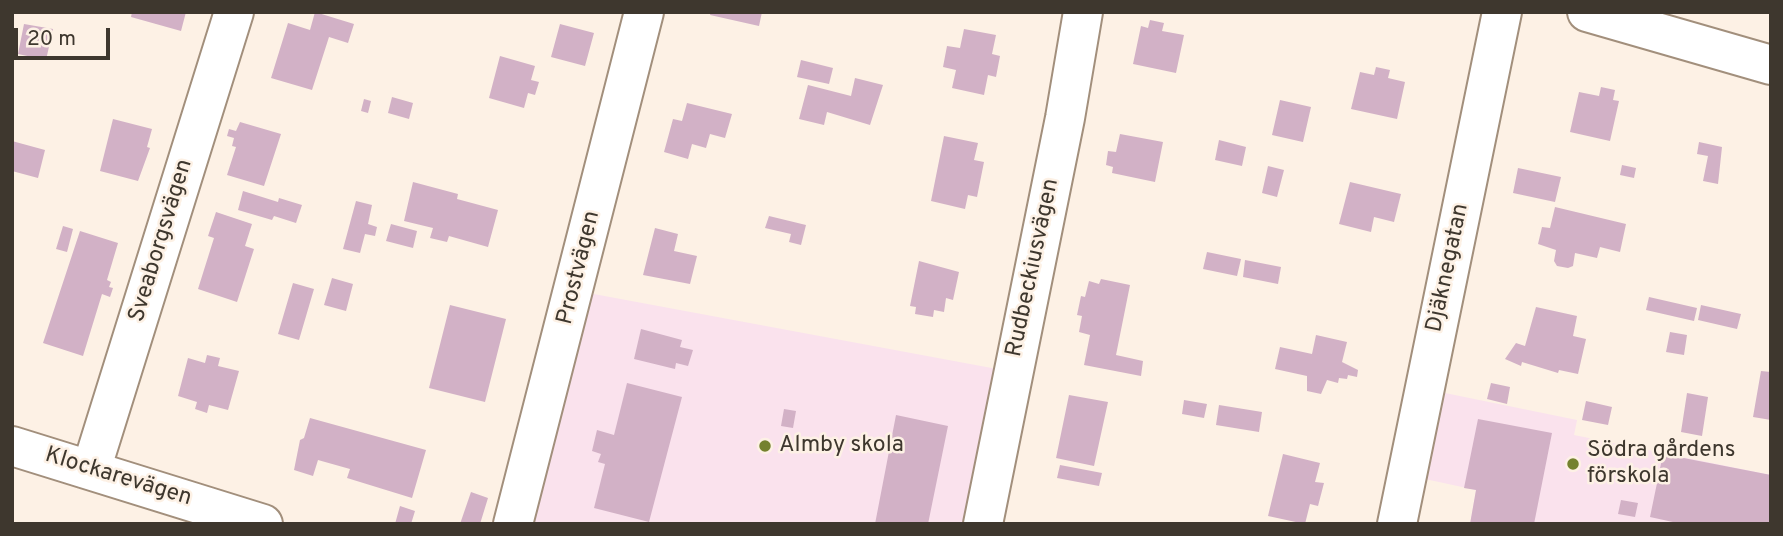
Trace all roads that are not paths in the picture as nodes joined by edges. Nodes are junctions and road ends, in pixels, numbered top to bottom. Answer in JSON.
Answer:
{"nodes":[{"id":1,"x":234,"y":12,"type":"edge"},
{"id":2,"x":644,"y":12,"type":"edge"},
{"id":3,"x":1083,"y":12,"type":"edge"},
{"id":4,"x":1502,"y":12,"type":"edge"},
{"id":5,"x":1587,"y":12,"type":"edge"},
{"id":6,"x":1771,"y":65,"type":"edge"},
{"id":7,"x":12,"y":446,"type":"edge"},
{"id":8,"x":91,"y":470,"type":"junction"},
{"id":9,"x":263,"y":524,"type":"edge"},
{"id":10,"x":513,"y":524,"type":"edge"},
{"id":11,"x":983,"y":524,"type":"edge"},
{"id":12,"x":1397,"y":524,"type":"edge"}],
"edges":[{"from":1,"to":8,"type":"street","name":"Sveaborgsvägen"},
{"from":2,"to":10,"type":"street","name":"Prostvägen"},
{"from":3,"to":11,"type":"street","name":"Rudbeckiusvägen"},
{"from":4,"to":12,"type":"street","name":"Djäknegatan"},
{"from":5,"to":6,"type":"street"},
{"from":7,"to":8,"type":"street","name":"Klockarevägen"},
{"from":8,"to":9,"type":"street","name":"Klockarevägen"}]}
